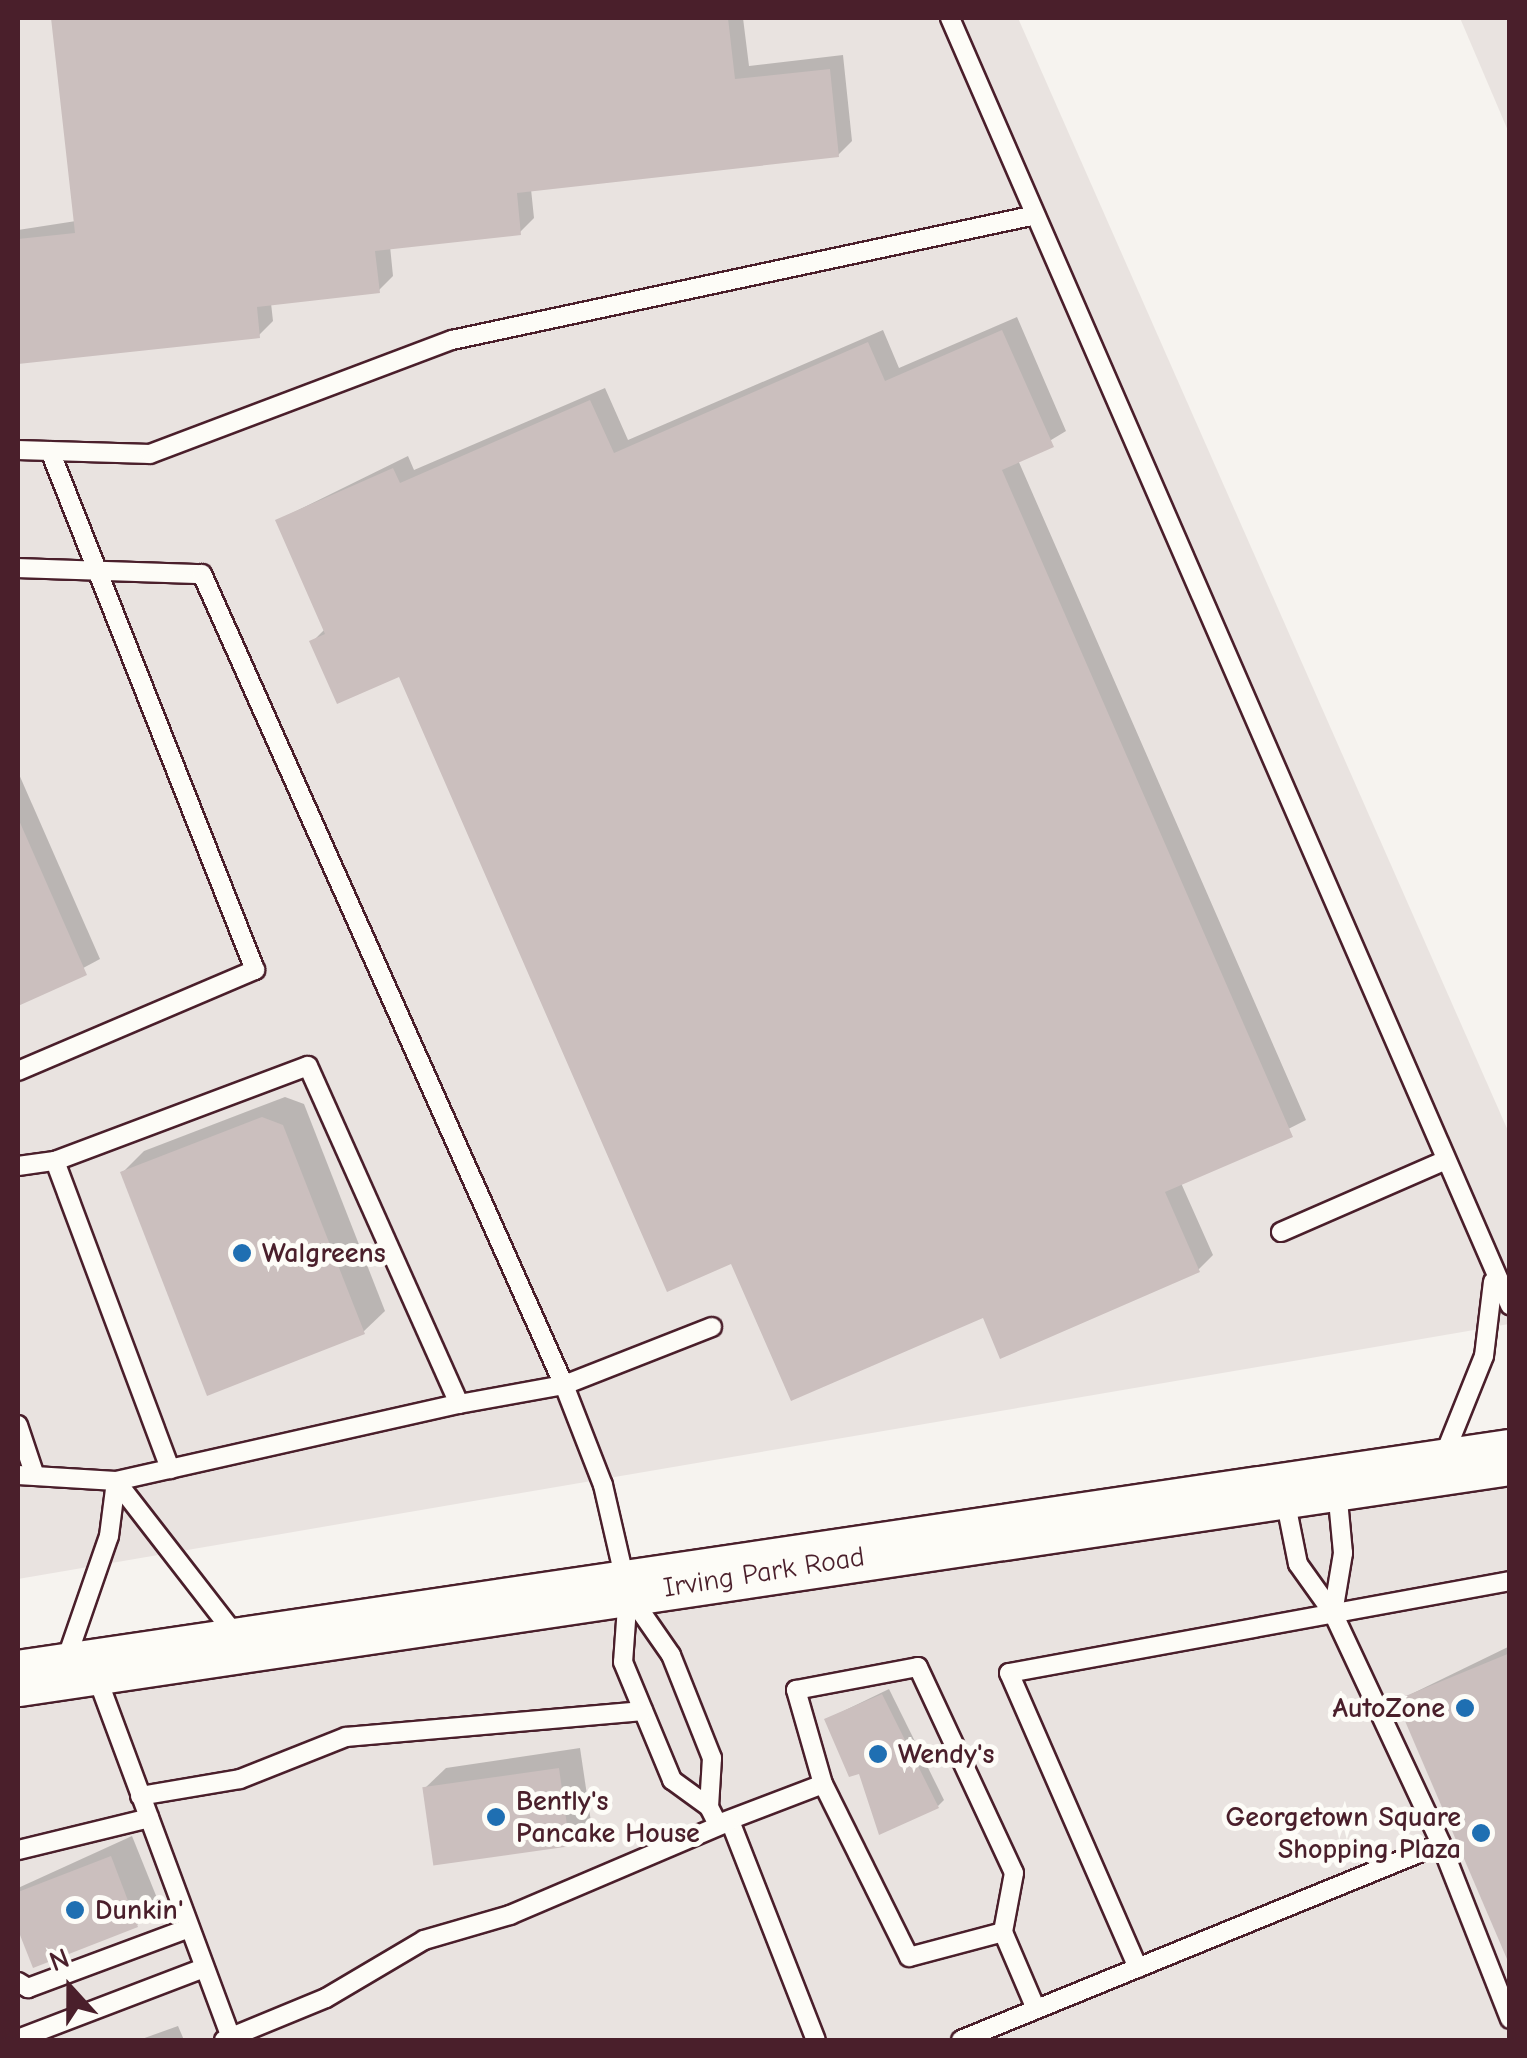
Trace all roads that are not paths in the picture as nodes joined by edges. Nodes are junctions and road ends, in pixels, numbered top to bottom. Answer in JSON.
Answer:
{"nodes":[{"id":1,"x":950,"y":18,"type":"edge"},
{"id":2,"x":1031,"y":216,"type":"junction"},
{"id":3,"x":18,"y":450,"type":"edge"},
{"id":4,"x":50,"y":451,"type":"junction"},
{"id":5,"x":18,"y":568,"type":"edge"},
{"id":6,"x":98,"y":572,"type":"junction"},
{"id":7,"x":18,"y":1071,"type":"edge"},
{"id":8,"x":55,"y":1161,"type":"junction"},
{"id":9,"x":1441,"y":1162,"type":"junction"},
{"id":10,"x":18,"y":1166,"type":"edge"},
{"id":11,"x":1281,"y":1232,"type":"dead end"},
{"id":12,"x":1493,"y":1282,"type":"junction"},
{"id":13,"x":1510,"y":1305,"type":"edge"},
{"id":14,"x":712,"y":1327,"type":"dead end"},
{"id":15,"x":564,"y":1385,"type":"junction"},
{"id":16,"x":459,"y":1404,"type":"junction"},
{"id":17,"x":18,"y":1425,"type":"edge"},
{"id":18,"x":1510,"y":1457,"type":"edge"},
{"id":19,"x":1439,"y":1468,"type":"junction"},
{"id":20,"x":170,"y":1469,"type":"junction"},
{"id":21,"x":26,"y":1474,"type":"edge"},
{"id":22,"x":116,"y":1481,"type":"junction"},
{"id":23,"x":1310,"y":1487,"type":"junction"},
{"id":24,"x":1510,"y":1582,"type":"edge"},
{"id":25,"x":628,"y":1594,"type":"junction"},
{"id":26,"x":1333,"y":1613,"type":"junction"},
{"id":27,"x":244,"y":1646,"type":"junction"},
{"id":28,"x":57,"y":1672,"type":"edge"},
{"id":29,"x":643,"y":1711,"type":"junction"},
{"id":30,"x":823,"y":1784,"type":"junction"},
{"id":31,"x":140,"y":1796,"type":"junction"},
{"id":32,"x":709,"y":1807,"type":"junction"},
{"id":33,"x":148,"y":1818,"type":"junction"},
{"id":34,"x":724,"y":1823,"type":"junction"},
{"id":35,"x":1441,"y":1844,"type":"junction"},
{"id":36,"x":18,"y":1850,"type":"edge"},
{"id":37,"x":189,"y":1928,"type":"junction"},
{"id":38,"x":1002,"y":1932,"type":"junction"},
{"id":39,"x":204,"y":1968,"type":"junction"},
{"id":40,"x":1138,"y":1968,"type":"junction"},
{"id":41,"x":18,"y":1982,"type":"edge"},
{"id":42,"x":1036,"y":2009,"type":"junction"},
{"id":43,"x":1510,"y":2019,"type":"edge"},
{"id":44,"x":18,"y":2038,"type":"edge"},
{"id":45,"x":229,"y":2039,"type":"edge"},
{"id":46,"x":816,"y":2040,"type":"edge"},
{"id":47,"x":961,"y":2040,"type":"edge"}],
"edges":[{"from":1,"to":2,"type":"lane"},
{"from":2,"to":4,"type":"lane"},
{"from":2,"to":9,"type":"lane"},
{"from":3,"to":4,"type":"lane"},
{"from":4,"to":6,"type":"lane"},
{"from":5,"to":6,"type":"lane"},
{"from":6,"to":7,"type":"lane"},
{"from":6,"to":15,"type":"lane"},
{"from":8,"to":10,"type":"lane"},
{"from":8,"to":16,"type":"lane"},
{"from":8,"to":20,"type":"lane"},
{"from":9,"to":11,"type":"lane"},
{"from":9,"to":12,"type":"lane"},
{"from":12,"to":13,"type":"lane"},
{"from":12,"to":19,"type":"lane"},
{"from":14,"to":15,"type":"lane"},
{"from":15,"to":16,"type":"lane"},
{"from":15,"to":25,"type":"lane"},
{"from":16,"to":20,"type":"lane"},
{"from":17,"to":21,"type":"lane"},
{"from":18,"to":19,"type":"main road","name":"Irving Park Road"},
{"from":19,"to":23,"type":"main road","name":"Irving Park Road"},
{"from":20,"to":22,"type":"lane"},
{"from":21,"to":22,"type":"lane"},
{"from":22,"to":27,"type":"lane"},
{"from":22,"to":28,"type":"lane"},
{"from":23,"to":25,"type":"main road","name":"Irving Park Road"},
{"from":23,"to":26,"type":"lane"},
{"from":23,"to":26,"type":"lane"},
{"from":24,"to":26,"type":"lane"},
{"from":25,"to":27,"type":"main road","name":"Irving Park Road"},
{"from":25,"to":29,"type":"lane"},
{"from":25,"to":32,"type":"lane"},
{"from":26,"to":35,"type":"lane"},
{"from":26,"to":40,"type":"lane"},
{"from":27,"to":28,"type":"main road","name":"Irving Park Road"},
{"from":28,"to":31,"type":"lane"},
{"from":29,"to":31,"type":"lane"},
{"from":29,"to":32,"type":"lane"},
{"from":30,"to":34,"type":"lane"},
{"from":30,"to":38,"type":"lane"},
{"from":30,"to":38,"type":"lane"},
{"from":31,"to":33,"type":"lane"},
{"from":32,"to":34,"type":"lane"},
{"from":33,"to":36,"type":"lane"},
{"from":33,"to":37,"type":"lane"},
{"from":34,"to":45,"type":"lane"},
{"from":34,"to":46,"type":"lane"},
{"from":35,"to":40,"type":"lane"},
{"from":35,"to":43,"type":"lane"},
{"from":37,"to":39,"type":"lane"},
{"from":37,"to":41,"type":"lane"},
{"from":38,"to":42,"type":"lane"},
{"from":39,"to":44,"type":"lane"},
{"from":39,"to":45,"type":"lane"},
{"from":40,"to":42,"type":"lane"},
{"from":42,"to":47,"type":"lane"}]}
